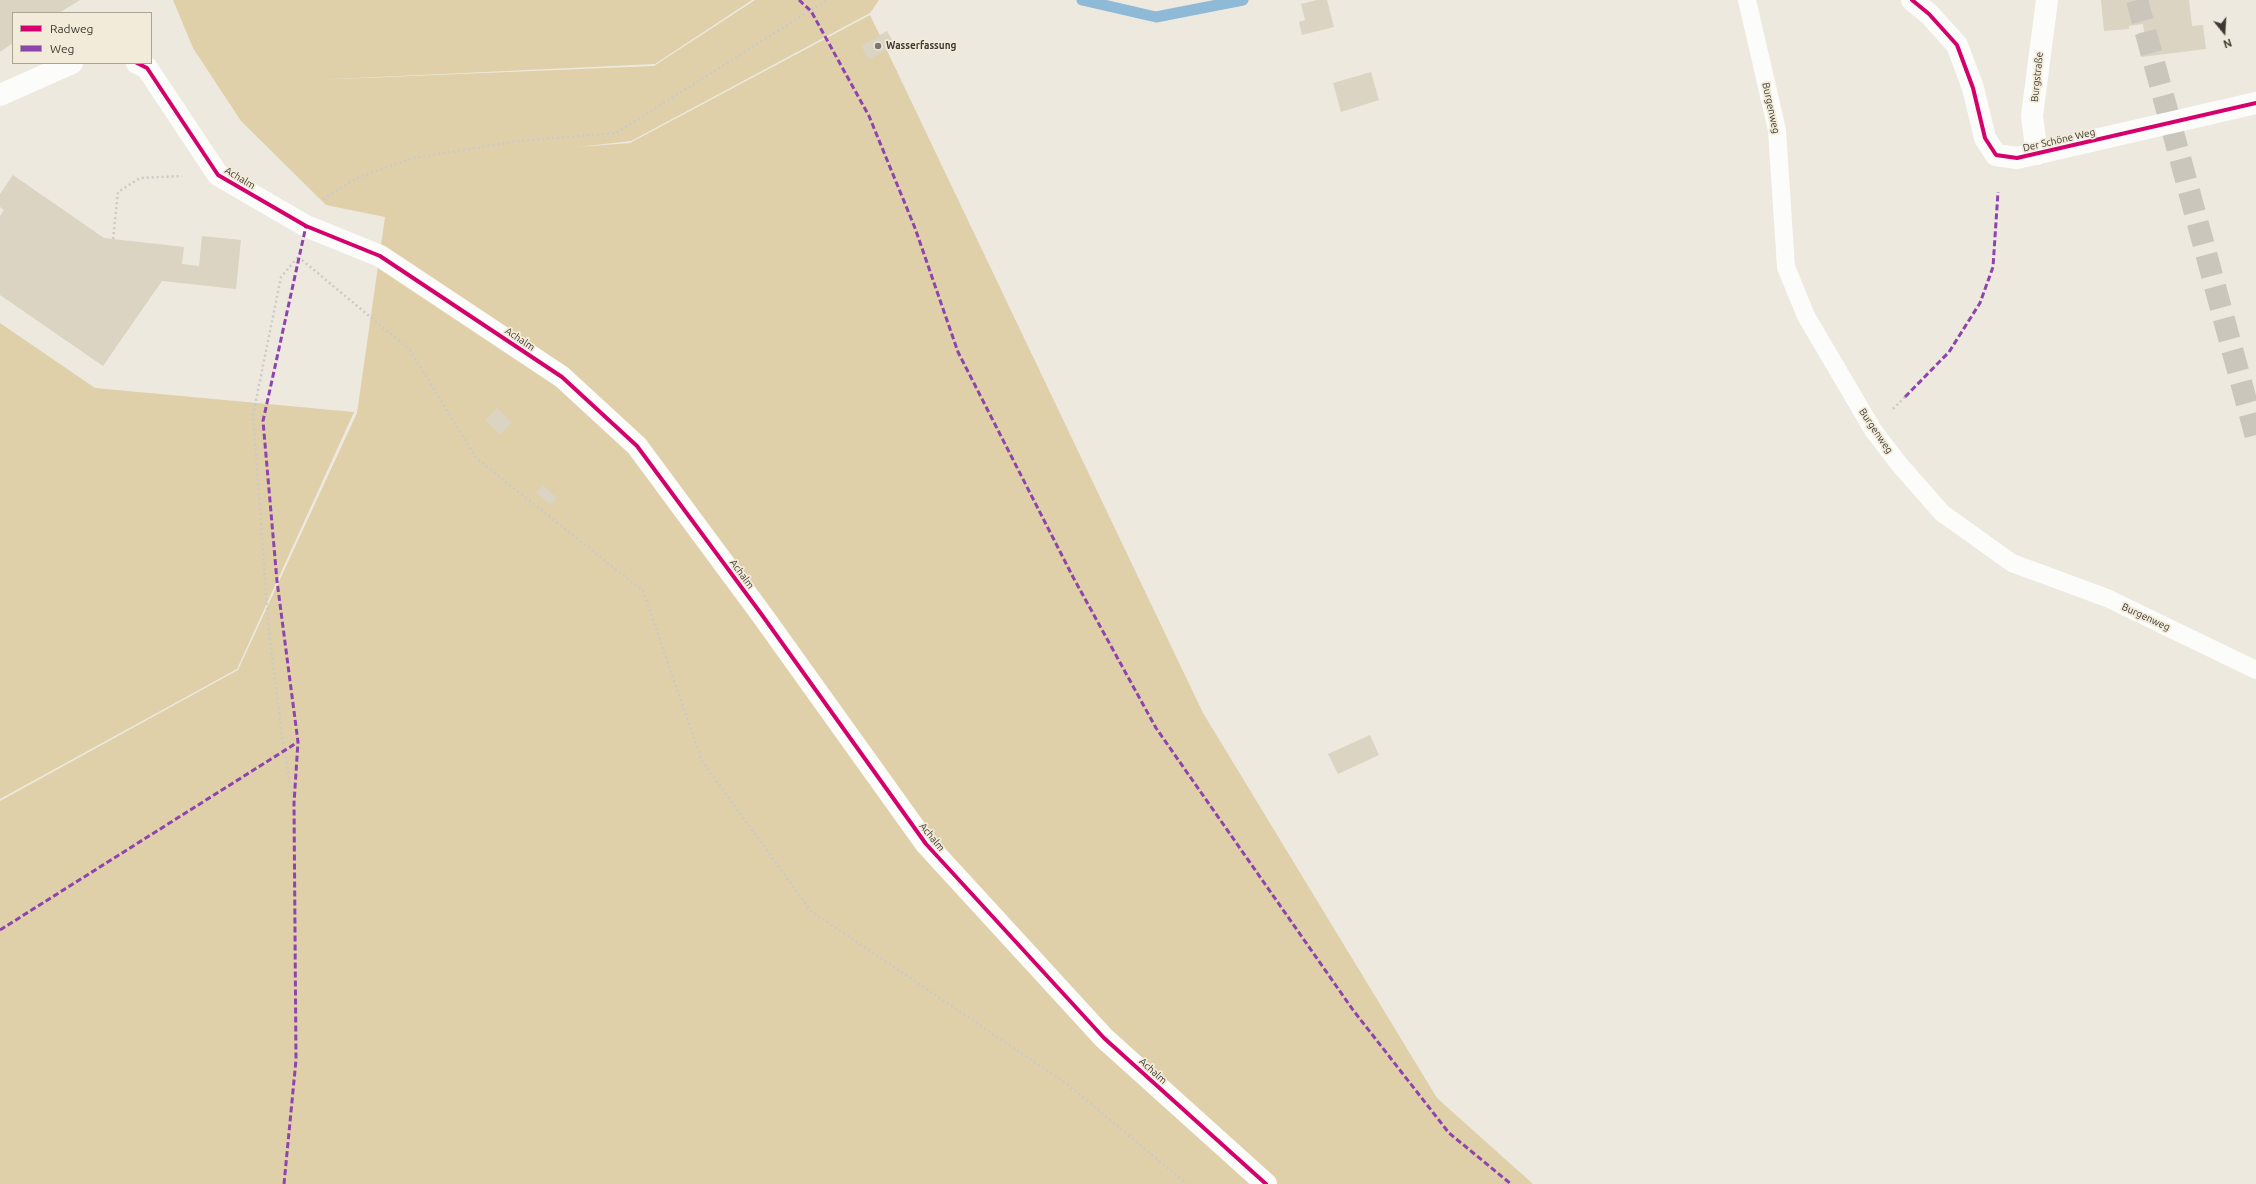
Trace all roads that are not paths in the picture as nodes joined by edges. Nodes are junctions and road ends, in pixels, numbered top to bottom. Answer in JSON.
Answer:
{"nodes":[{"id":1,"x":1747,"y":0,"type":"edge"},
{"id":2,"x":1912,"y":0,"type":"edge"},
{"id":3,"x":2047,"y":0,"type":"edge"},
{"id":4,"x":70,"y":64,"type":"edge"},
{"id":5,"x":138,"y":64,"type":"edge"},
{"id":6,"x":0,"y":95,"type":"edge"},
{"id":7,"x":2256,"y":103,"type":"edge"},
{"id":8,"x":2037,"y":154,"type":"junction"},
{"id":9,"x":2256,"y":670,"type":"edge"},
{"id":10,"x":1266,"y":1184,"type":"edge"}],
"edges":[{"from":1,"to":9,"type":"lane","name":"Burgenweg"},
{"from":2,"to":8,"type":"street","name":"Der Schöne Weg"},
{"from":3,"to":8,"type":"street","name":"Burgstraße"},
{"from":4,"to":6,"type":"street"},
{"from":5,"to":10,"type":"street","name":"Achalm"},
{"from":7,"to":8,"type":"street","name":"Der Schöne Weg"}]}
